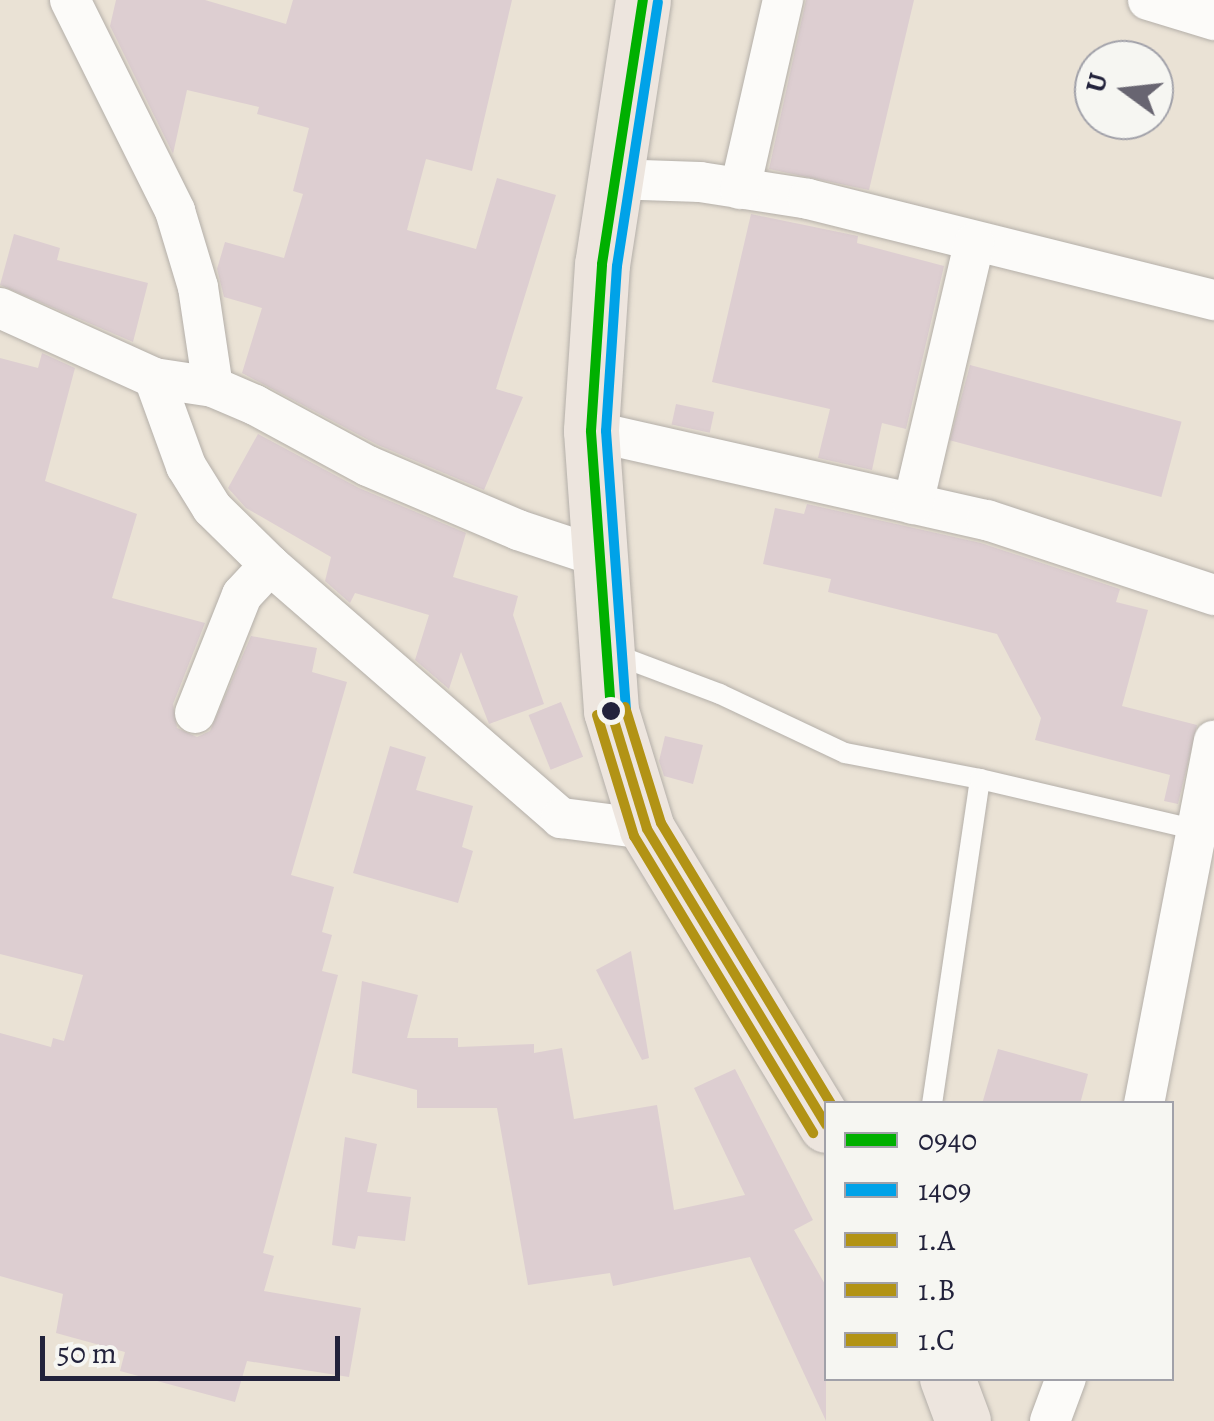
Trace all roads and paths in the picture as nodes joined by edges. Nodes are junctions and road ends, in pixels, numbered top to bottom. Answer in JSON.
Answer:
{"nodes":[{"id":1,"x":70,"y":0,"type":"edge"},
{"id":2,"x":643,"y":0,"type":"edge"},
{"id":3,"x":783,"y":0,"type":"edge"},
{"id":4,"x":1148,"y":0,"type":"edge"},
{"id":5,"x":1214,"y":20,"type":"edge"},
{"id":6,"x":614,"y":179,"type":"junction"},
{"id":7,"x":740,"y":188,"type":"junction"},
{"id":8,"x":974,"y":243,"type":"junction"},
{"id":9,"x":1214,"y":300,"type":"edge"},
{"id":10,"x":0,"y":308,"type":"edge"},
{"id":11,"x":154,"y":378,"type":"junction"},
{"id":12,"x":212,"y":387,"type":"junction"},
{"id":13,"x":590,"y":431,"type":"junction"},
{"id":14,"x":913,"y":504,"type":"junction"},
{"id":15,"x":602,"y":558,"type":"junction"},
{"id":16,"x":270,"y":564,"type":"junction"},
{"id":17,"x":1214,"y":595,"type":"edge"},
{"id":18,"x":609,"y":652,"type":"junction"},
{"id":19,"x":195,"y":713,"type":"dead end"},
{"id":20,"x":1214,"y":740,"type":"edge"},
{"id":21,"x":980,"y":779,"type":"junction"},
{"id":22,"x":647,"y":829,"type":"junction"},
{"id":23,"x":1197,"y":830,"type":"junction"},
{"id":24,"x":932,"y":1101,"type":"edge"},
{"id":25,"x":1145,"y":1101,"type":"edge"},
{"id":26,"x":824,"y":1121,"type":"edge"},
{"id":27,"x":948,"y":1381,"type":"edge"},
{"id":28,"x":1065,"y":1381,"type":"edge"},
{"id":29,"x":963,"y":1421,"type":"edge"},
{"id":30,"x":1050,"y":1421,"type":"edge"}],
"edges":[{"from":1,"to":12,"type":"street"},
{"from":2,"to":6,"type":"highway"},
{"from":3,"to":7,"type":"street"},
{"from":4,"to":5,"type":"street"},
{"from":6,"to":7,"type":"street"},
{"from":6,"to":13,"type":"highway"},
{"from":7,"to":8,"type":"street"},
{"from":8,"to":9,"type":"street"},
{"from":8,"to":14,"type":"street"},
{"from":10,"to":11,"type":"street"},
{"from":11,"to":12,"type":"street"},
{"from":11,"to":16,"type":"street"},
{"from":12,"to":15,"type":"street"},
{"from":13,"to":14,"type":"street"},
{"from":13,"to":15,"type":"highway"},
{"from":14,"to":17,"type":"street"},
{"from":15,"to":18,"type":"highway"},
{"from":16,"to":19,"type":"street"},
{"from":16,"to":22,"type":"street"},
{"from":18,"to":21,"type":"lane"},
{"from":18,"to":22,"type":"highway"},
{"from":20,"to":23,"type":"street"},
{"from":21,"to":23,"type":"lane"},
{"from":21,"to":24,"type":"lane"},
{"from":22,"to":26,"type":"highway"},
{"from":23,"to":25,"type":"street"},
{"from":27,"to":29,"type":"highway"},
{"from":28,"to":30,"type":"street"}]}
